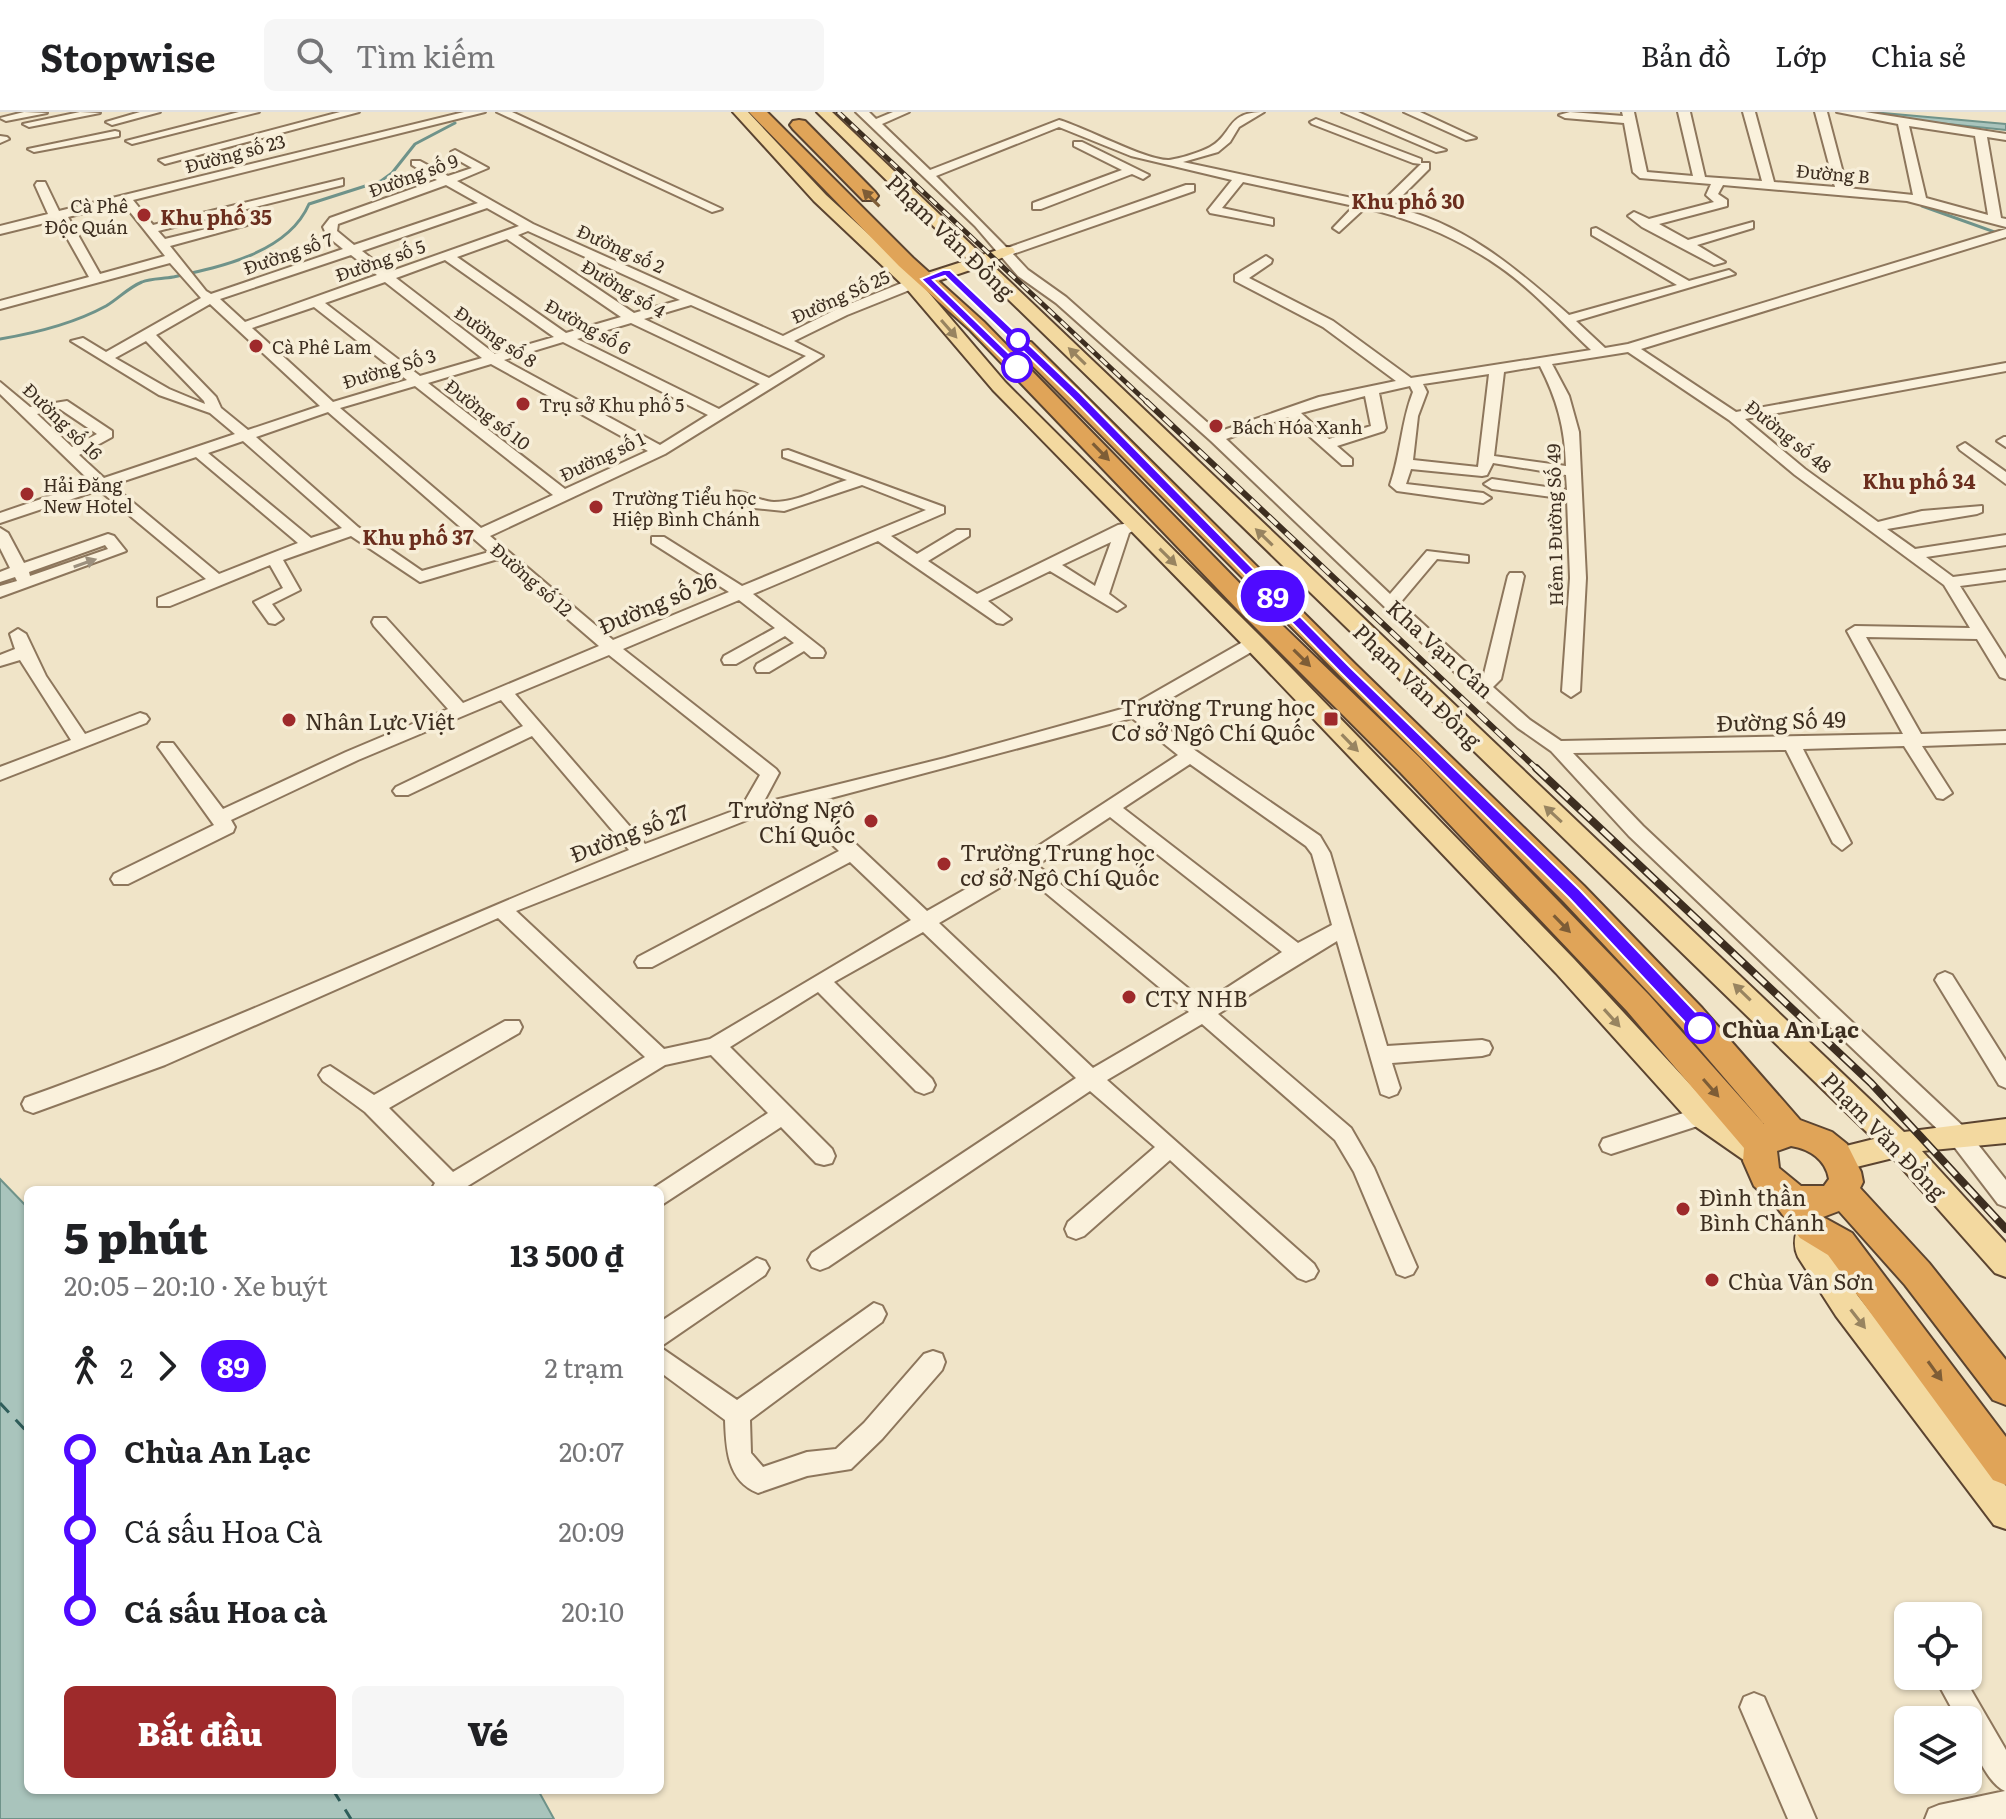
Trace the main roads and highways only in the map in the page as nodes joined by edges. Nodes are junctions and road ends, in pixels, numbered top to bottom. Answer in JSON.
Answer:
{"nodes":[{"id":1,"x":740,"y":112,"type":"edge"},
{"id":2,"x":757,"y":112,"type":"edge"},
{"id":3,"x":786,"y":112,"type":"edge"},
{"id":4,"x":824,"y":112,"type":"edge"},
{"id":5,"x":880,"y":207,"type":"dead end"},
{"id":6,"x":1007,"y":252,"type":"road end"},
{"id":7,"x":977,"y":261,"type":"junction"},
{"id":8,"x":928,"y":272,"type":"junction"},
{"id":9,"x":2006,"y":1131,"type":"edge"},
{"id":10,"x":1770,"y":1144,"type":"junction"},
{"id":11,"x":1898,"y":1144,"type":"junction"},
{"id":12,"x":1841,"y":1175,"type":"junction"},
{"id":13,"x":1788,"y":1196,"type":"junction"},
{"id":14,"x":1812,"y":1228,"type":"junction"},
{"id":15,"x":2006,"y":1264,"type":"edge"},
{"id":16,"x":2006,"y":1388,"type":"edge"},
{"id":17,"x":2006,"y":1467,"type":"edge"},
{"id":18,"x":2006,"y":1513,"type":"edge"}],
"edges":[{"from":1,"to":8,"type":"main road"},
{"from":2,"to":8,"type":"highway"},
{"from":5,"to":3,"type":"highway","name":"Phạm Văn Đồng","one_way":true},
{"from":4,"to":7,"type":"main road","name":"Phạm Văn Đồng"},
{"from":6,"to":7,"type":"main road"},
{"from":7,"to":8,"type":"main road"},
{"from":11,"to":7,"type":"main road","name":"Phạm Văn Đồng","one_way":true},
{"from":8,"to":10,"type":"highway"},
{"from":8,"to":10,"type":"main road","one_way":true},
{"from":9,"to":11,"type":"main road"},
{"from":10,"to":12,"type":"highway"},
{"from":10,"to":13,"type":"highway"},
{"from":11,"to":12,"type":"main road"},
{"from":11,"to":15,"type":"main road","name":"Phạm Văn Đồng"},
{"from":12,"to":13,"type":"highway"},
{"from":12,"to":16,"type":"highway"},
{"from":13,"to":14,"type":"highway"},
{"from":14,"to":17,"type":"highway","one_way":true},
{"from":14,"to":18,"type":"main road","one_way":true}]}
